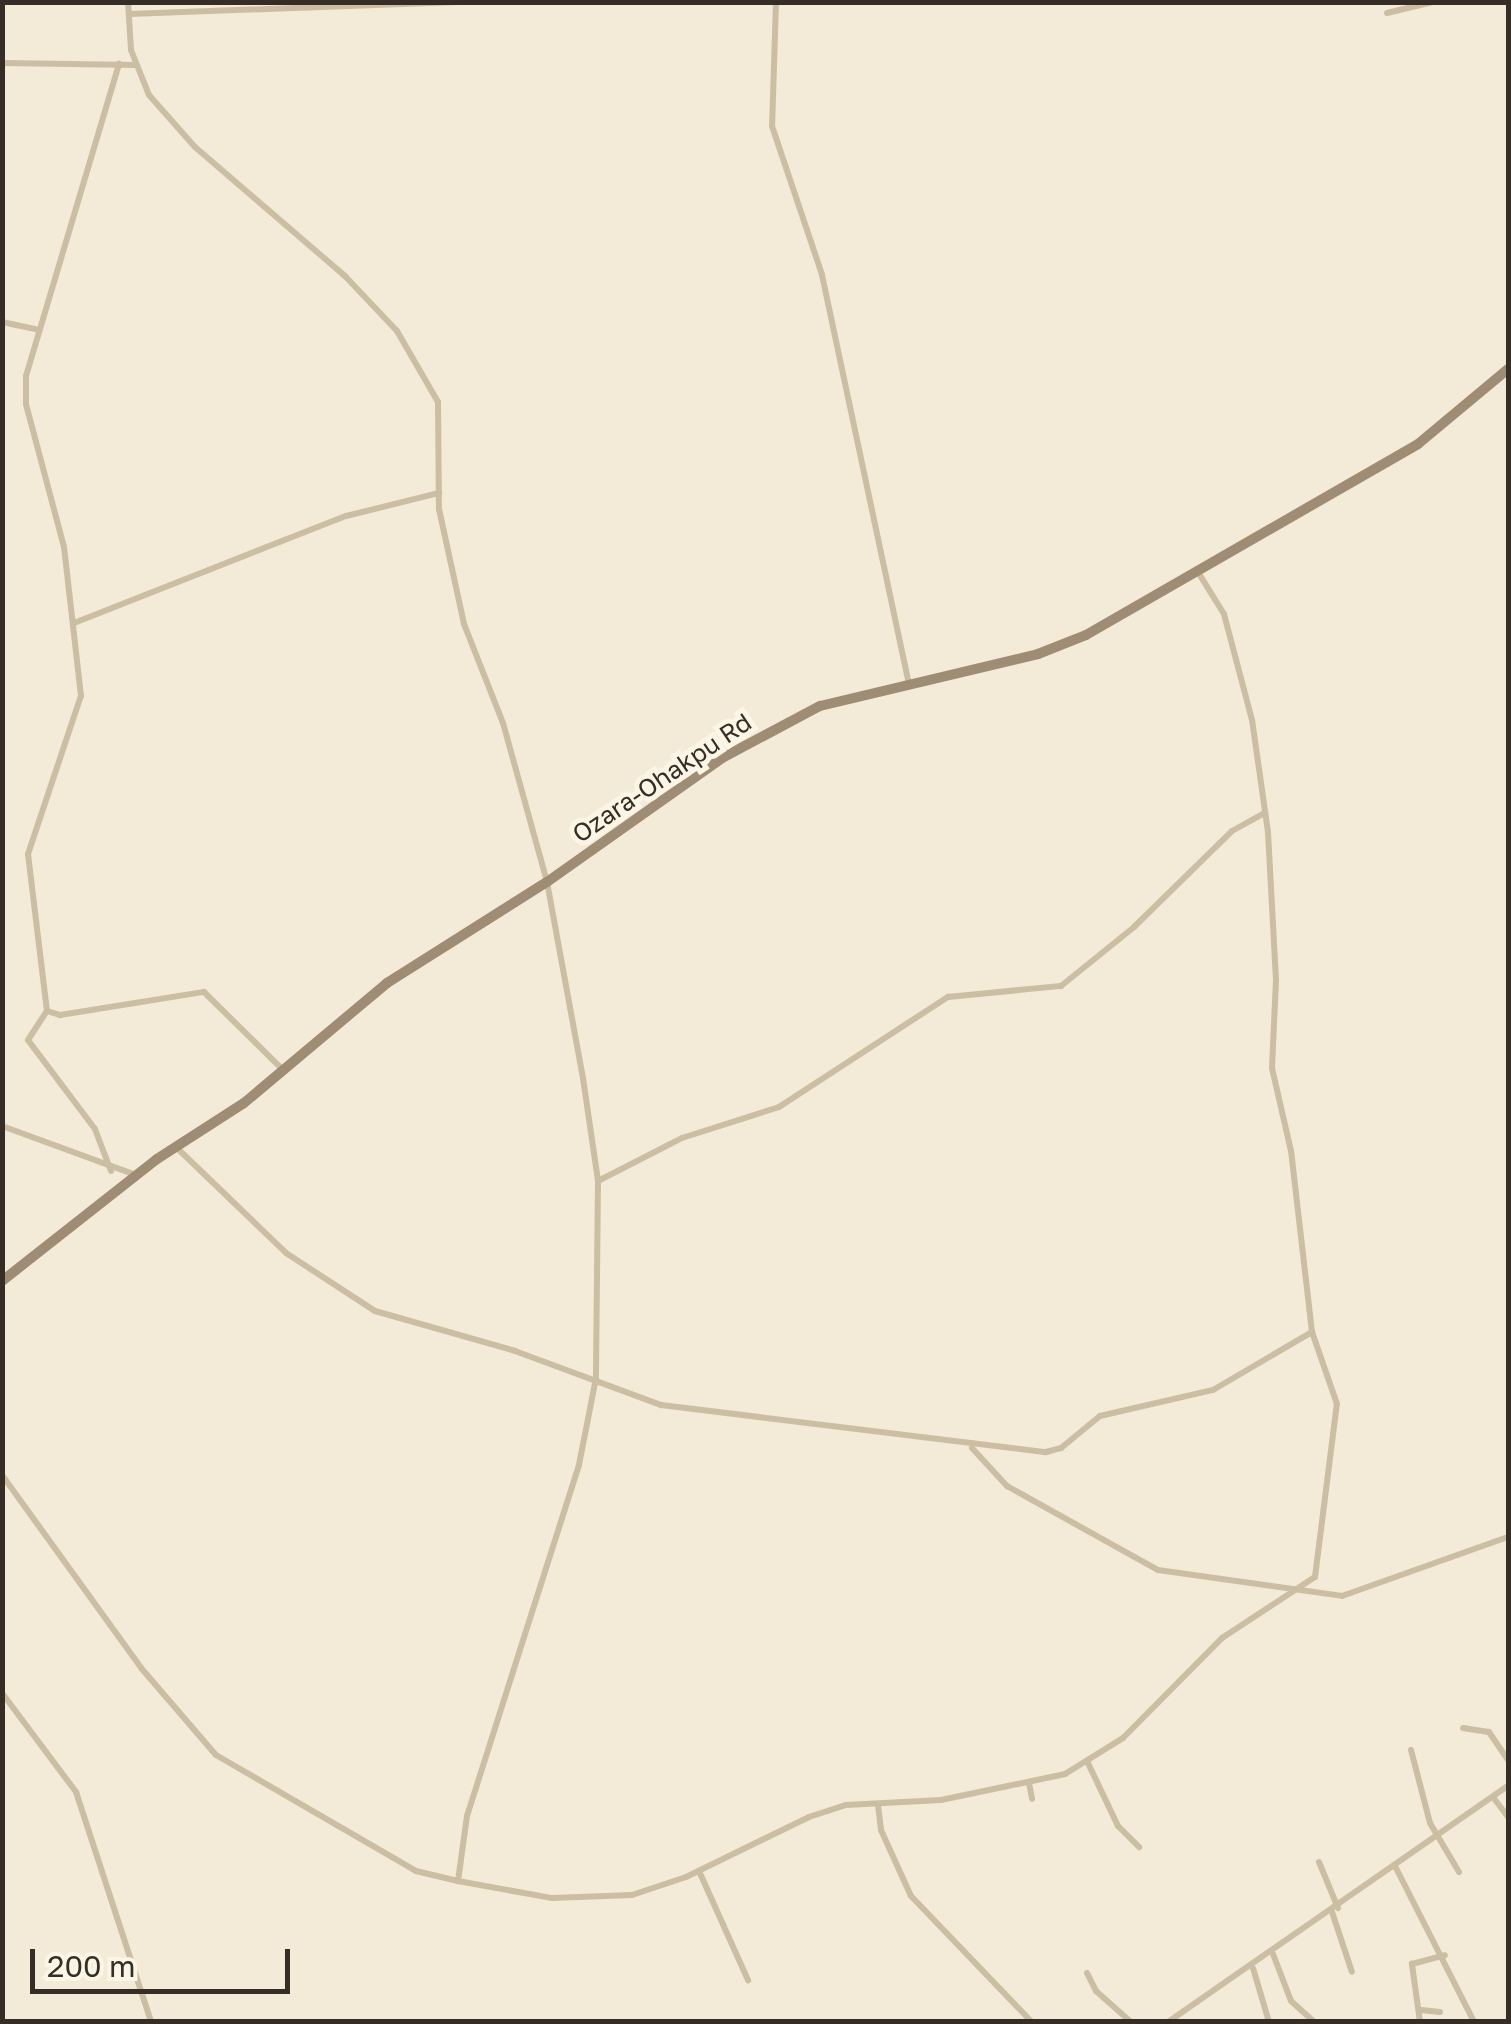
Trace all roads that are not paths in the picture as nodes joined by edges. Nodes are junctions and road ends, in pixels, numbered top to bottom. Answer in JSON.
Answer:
{"nodes":[{"id":1,"x":128,"y":2,"type":"edge"},
{"id":2,"x":458,"y":2,"type":"edge"},
{"id":3,"x":776,"y":2,"type":"edge"},
{"id":4,"x":1433,"y":2,"type":"edge"},
{"id":5,"x":129,"y":14,"type":"junction"},
{"id":6,"x":1387,"y":14,"type":"dead end"},
{"id":7,"x":2,"y":62,"type":"edge"},
{"id":8,"x":119,"y":64,"type":"junction"},
{"id":9,"x":137,"y":65,"type":"junction"},
{"id":10,"x":2,"y":322,"type":"edge"},
{"id":11,"x":40,"y":330,"type":"junction"},
{"id":12,"x":1508,"y":369,"type":"edge"},
{"id":13,"x":438,"y":493,"type":"junction"},
{"id":14,"x":1198,"y":572,"type":"junction"},
{"id":15,"x":74,"y":624,"type":"junction"},
{"id":16,"x":909,"y":684,"type":"junction"},
{"id":17,"x":1266,"y":813,"type":"junction"},
{"id":18,"x":547,"y":882,"type":"junction"},
{"id":19,"x":47,"y":1012,"type":"junction"},
{"id":20,"x":281,"y":1068,"type":"junction"},
{"id":21,"x":2,"y":1126,"type":"edge"},
{"id":22,"x":177,"y":1148,"type":"junction"},
{"id":23,"x":111,"y":1171,"type":"junction"},
{"id":24,"x":137,"y":1175,"type":"junction"},
{"id":25,"x":598,"y":1181,"type":"junction"},
{"id":26,"x":2,"y":1280,"type":"edge"},
{"id":27,"x":1312,"y":1332,"type":"junction"},
{"id":28,"x":596,"y":1378,"type":"junction"},
{"id":29,"x":971,"y":1447,"type":"junction"},
{"id":30,"x":2,"y":1475,"type":"edge"},
{"id":31,"x":1508,"y":1537,"type":"edge"},
{"id":32,"x":1296,"y":1589,"type":"junction"},
{"id":33,"x":2,"y":1693,"type":"edge"},
{"id":34,"x":1463,"y":1728,"type":"dead end"},
{"id":35,"x":1411,"y":1750,"type":"dead end"},
{"id":36,"x":1508,"y":1760,"type":"edge"},
{"id":37,"x":1087,"y":1762,"type":"junction"},
{"id":38,"x":1029,"y":1782,"type":"junction"},
{"id":39,"x":1508,"y":1786,"type":"edge"},
{"id":40,"x":1493,"y":1797,"type":"junction"},
{"id":41,"x":1032,"y":1799,"type":"dead end"},
{"id":42,"x":878,"y":1805,"type":"junction"},
{"id":43,"x":1508,"y":1817,"type":"edge"},
{"id":44,"x":1438,"y":1835,"type":"junction"},
{"id":45,"x":1138,"y":1848,"type":"dead end"},
{"id":46,"x":1319,"y":1862,"type":"dead end"},
{"id":47,"x":1395,"y":1866,"type":"junction"},
{"id":48,"x":698,"y":1871,"type":"junction"},
{"id":49,"x":1459,"y":1872,"type":"dead end"},
{"id":50,"x":458,"y":1880,"type":"junction"},
{"id":51,"x":1335,"y":1910,"type":"junction"},
{"id":52,"x":1274,"y":1954,"type":"junction"},
{"id":53,"x":1445,"y":1956,"type":"junction"},
{"id":54,"x":1254,"y":1968,"type":"junction"},
{"id":55,"x":1087,"y":1972,"type":"dead end"},
{"id":56,"x":1352,"y":1972,"type":"dead end"},
{"id":57,"x":748,"y":1980,"type":"dead end"},
{"id":58,"x":1420,"y":2010,"type":"junction"},
{"id":59,"x":1440,"y":2012,"type":"dead end"},
{"id":60,"x":1179,"y":2019,"type":"edge"},
{"id":61,"x":151,"y":2022,"type":"edge"},
{"id":62,"x":1032,"y":2022,"type":"edge"},
{"id":63,"x":1131,"y":2022,"type":"edge"},
{"id":64,"x":1168,"y":2022,"type":"edge"},
{"id":65,"x":1269,"y":2022,"type":"edge"},
{"id":66,"x":1314,"y":2022,"type":"edge"},
{"id":67,"x":1420,"y":2022,"type":"edge"},
{"id":68,"x":1474,"y":2022,"type":"edge"}],
"edges":[{"from":1,"to":5,"type":"street"},
{"from":2,"to":5,"type":"street"},
{"from":3,"to":16,"type":"street"},
{"from":4,"to":6,"type":"street"},
{"from":5,"to":9,"type":"street"},
{"from":7,"to":8,"type":"street"},
{"from":8,"to":9,"type":"street"},
{"from":8,"to":11,"type":"street"},
{"from":9,"to":13,"type":"street"},
{"from":10,"to":11,"type":"street"},
{"from":11,"to":15,"type":"street"},
{"from":12,"to":14,"type":"main road","name":"Ozara-Ohakpu Rd"},
{"from":13,"to":15,"type":"street"},
{"from":13,"to":18,"type":"street"},
{"from":14,"to":16,"type":"main road","name":"Ozara-Ohakpu Rd"},
{"from":14,"to":17,"type":"street"},
{"from":15,"to":19,"type":"street"},
{"from":16,"to":18,"type":"main road","name":"Ozara-Ohakpu Rd"},
{"from":17,"to":25,"type":"street"},
{"from":17,"to":27,"type":"street"},
{"from":18,"to":20,"type":"main road","name":"Ozara-Ohakpu Rd"},
{"from":18,"to":25,"type":"street"},
{"from":19,"to":20,"type":"street"},
{"from":19,"to":23,"type":"street"},
{"from":20,"to":22,"type":"main road","name":"Ozara-Ohakpu Rd"},
{"from":21,"to":23,"type":"street"},
{"from":22,"to":24,"type":"main road","name":"Ozara-Ohakpu Rd"},
{"from":22,"to":28,"type":"street"},
{"from":23,"to":24,"type":"street"},
{"from":24,"to":26,"type":"main road","name":"Ozara-Ohakpu Rd"},
{"from":25,"to":28,"type":"street"},
{"from":27,"to":29,"type":"street"},
{"from":27,"to":32,"type":"street"},
{"from":28,"to":29,"type":"street"},
{"from":28,"to":50,"type":"street"},
{"from":29,"to":32,"type":"street"},
{"from":30,"to":50,"type":"street"},
{"from":31,"to":32,"type":"street"},
{"from":32,"to":37,"type":"street"},
{"from":33,"to":61,"type":"street"},
{"from":34,"to":36,"type":"street"},
{"from":35,"to":44,"type":"street"},
{"from":37,"to":38,"type":"street"},
{"from":37,"to":45,"type":"street"},
{"from":38,"to":41,"type":"street"},
{"from":38,"to":42,"type":"street"},
{"from":39,"to":40,"type":"street"},
{"from":40,"to":43,"type":"street"},
{"from":40,"to":44,"type":"street"},
{"from":42,"to":48,"type":"street"},
{"from":42,"to":62,"type":"street"},
{"from":44,"to":47,"type":"street"},
{"from":44,"to":49,"type":"street"},
{"from":46,"to":51,"type":"street"},
{"from":47,"to":51,"type":"street"},
{"from":47,"to":53,"type":"street"},
{"from":48,"to":50,"type":"street"},
{"from":48,"to":57,"type":"street"},
{"from":51,"to":52,"type":"street"},
{"from":51,"to":56,"type":"street"},
{"from":52,"to":54,"type":"street"},
{"from":52,"to":66,"type":"street"},
{"from":53,"to":58,"type":"street"},
{"from":53,"to":68,"type":"street"},
{"from":54,"to":60,"type":"street"},
{"from":54,"to":65,"type":"street"},
{"from":55,"to":63,"type":"street"},
{"from":58,"to":59,"type":"street"},
{"from":58,"to":67,"type":"street"},
{"from":60,"to":64,"type":"street"}]}
